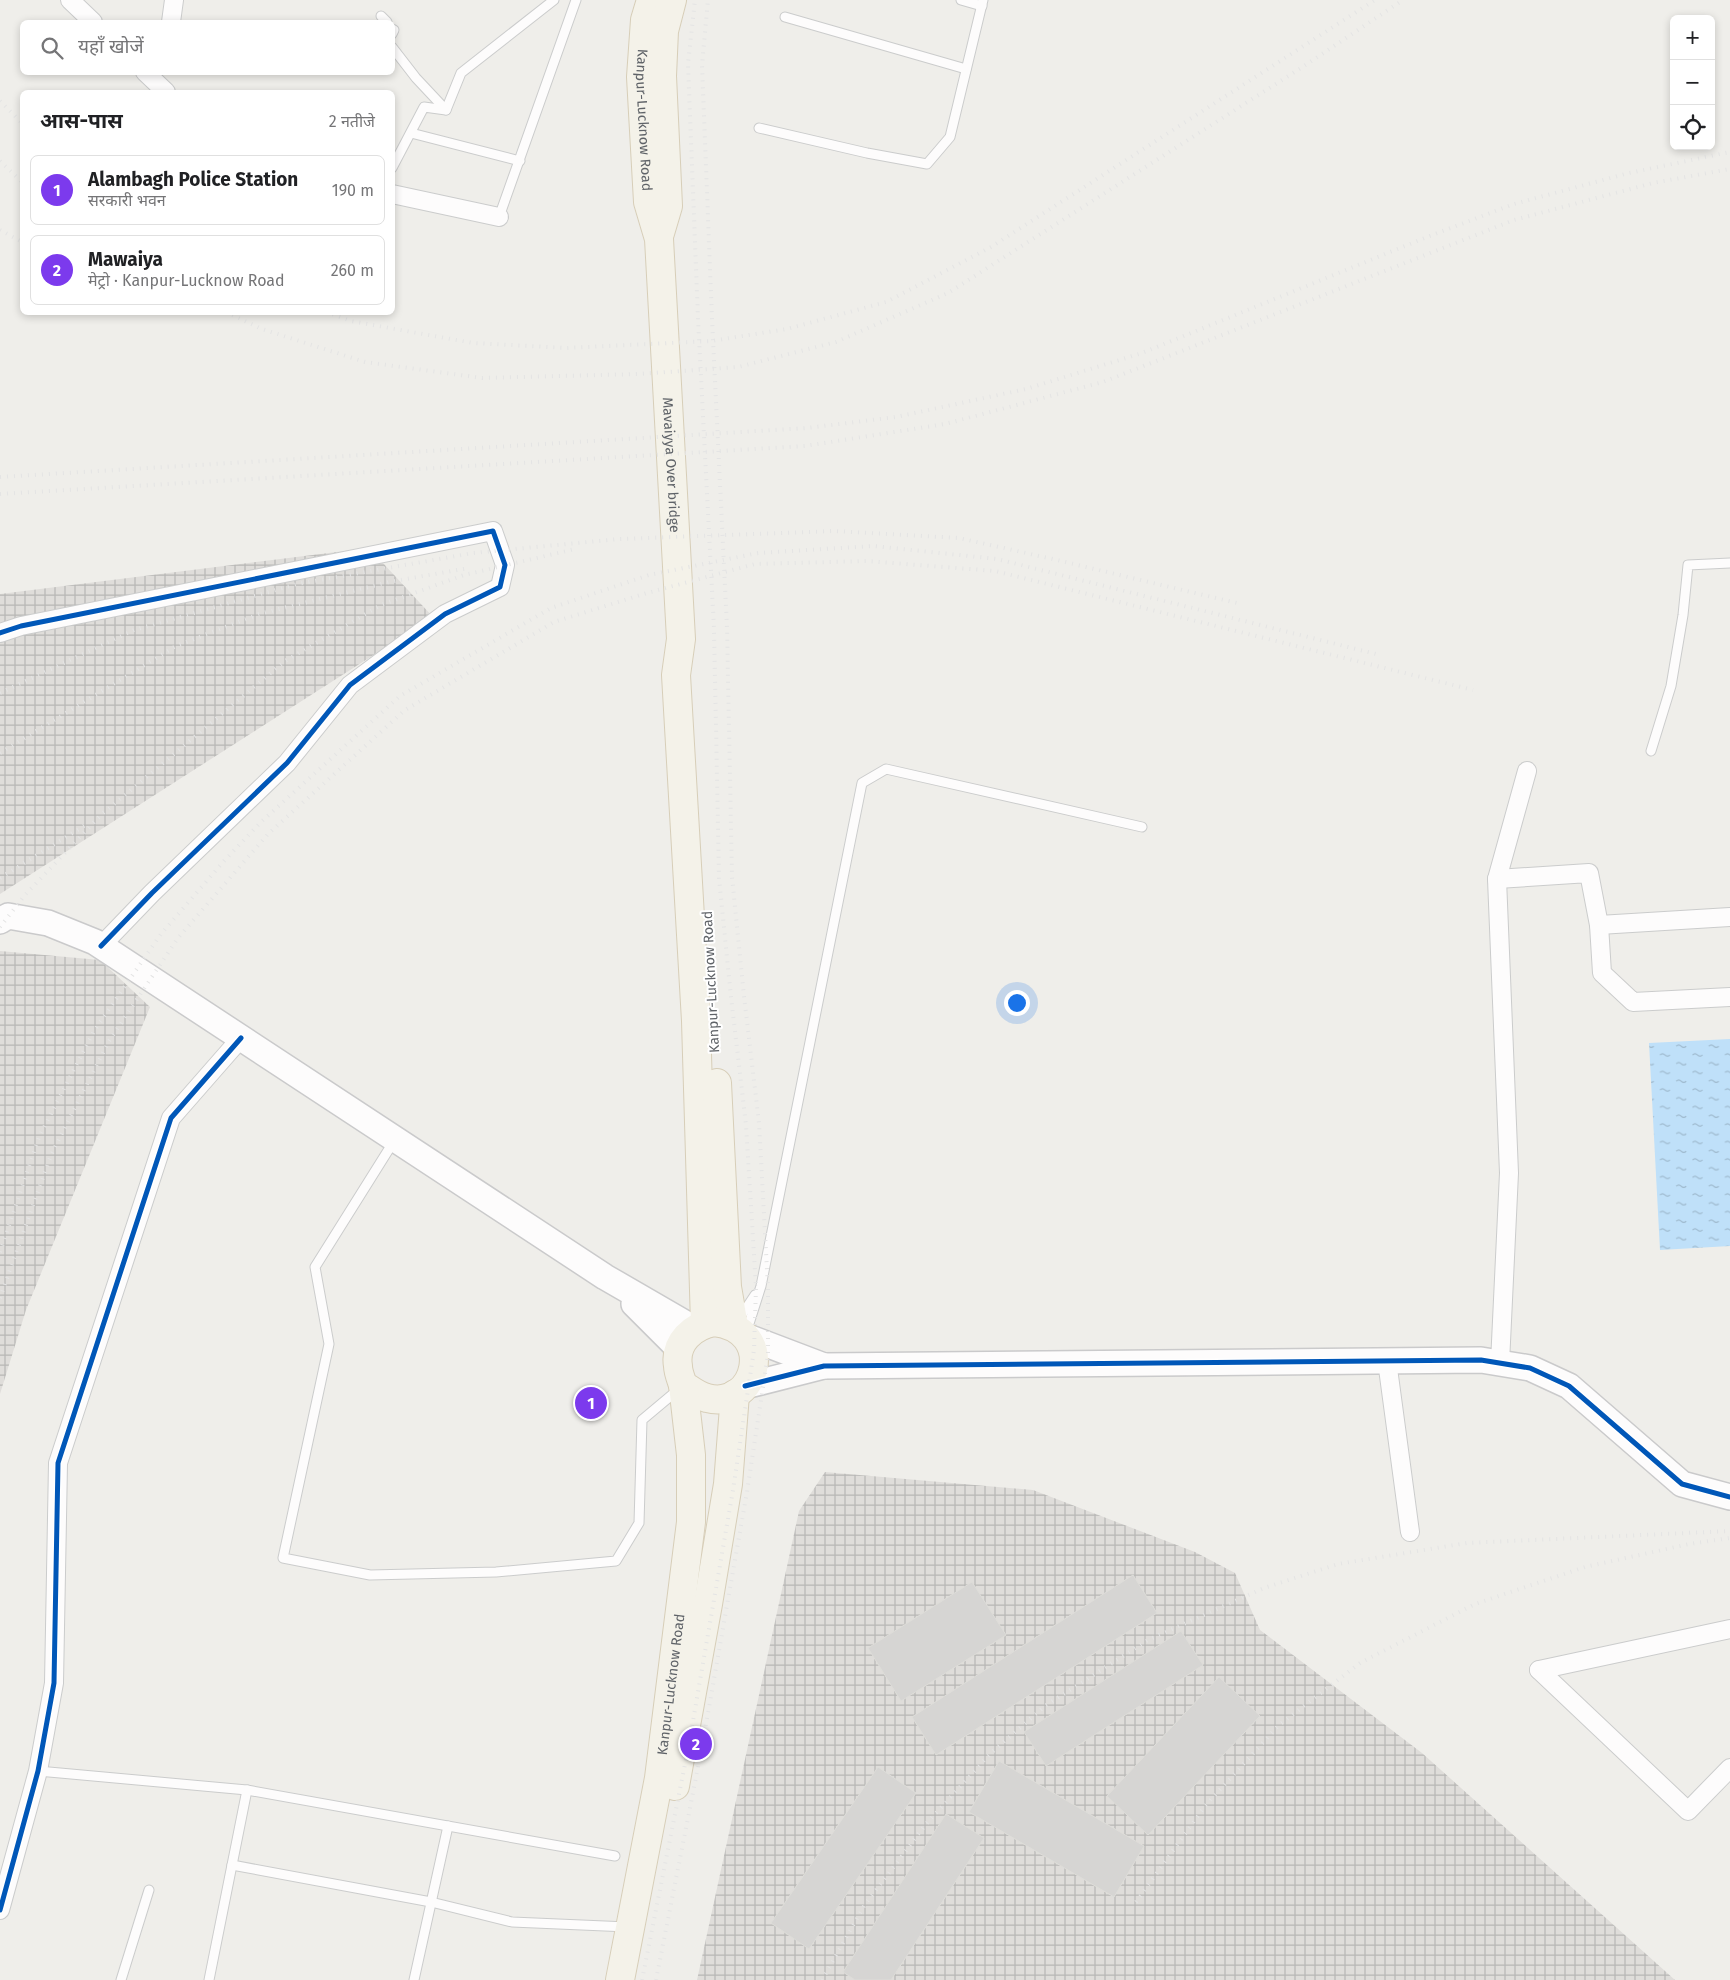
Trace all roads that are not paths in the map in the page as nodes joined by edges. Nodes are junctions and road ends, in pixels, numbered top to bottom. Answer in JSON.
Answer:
{"nodes":[{"id":1,"x":70,"y":0,"type":"edge"},
{"id":2,"x":174,"y":0,"type":"edge"},
{"id":3,"x":554,"y":0,"type":"edge"},
{"id":4,"x":576,"y":0,"type":"edge"},
{"id":5,"x":651,"y":0,"type":"edge"},
{"id":6,"x":672,"y":0,"type":"edge"},
{"id":7,"x":961,"y":0,"type":"edge"},
{"id":8,"x":982,"y":3,"type":"edge"},
{"id":9,"x":785,"y":17,"type":"dead end"},
{"id":10,"x":91,"y":20,"type":"edge"},
{"id":11,"x":171,"y":20,"type":"edge"},
{"id":12,"x":395,"y":51,"type":"edge"},
{"id":13,"x":966,"y":69,"type":"junction"},
{"id":14,"x":148,"y":75,"type":"edge"},
{"id":15,"x":164,"y":90,"type":"edge"},
{"id":16,"x":446,"y":110,"type":"junction"},
{"id":17,"x":760,"y":128,"type":"dead end"},
{"id":18,"x":410,"y":134,"type":"junction"},
{"id":19,"x":520,"y":160,"type":"junction"},
{"id":20,"x":395,"y":162,"type":"edge"},
{"id":21,"x":395,"y":195,"type":"edge"},
{"id":22,"x":499,"y":217,"type":"joint"},
{"id":23,"x":659,"y":239,"type":"junction"},
{"id":24,"x":664,"y":331,"type":"joint"},
{"id":25,"x":1730,"y":564,"type":"edge"},
{"id":26,"x":679,"y":599,"type":"joint"},
{"id":27,"x":0,"y":633,"type":"edge"},
{"id":28,"x":681,"y":639,"type":"junction"},
{"id":29,"x":1651,"y":751,"type":"dead end"},
{"id":30,"x":1526,"y":771,"type":"dead end"},
{"id":31,"x":1142,"y":827,"type":"dead end"},
{"id":32,"x":1497,"y":879,"type":"junction"},
{"id":33,"x":1730,"y":917,"type":"edge"},
{"id":34,"x":0,"y":921,"type":"edge"},
{"id":35,"x":1599,"y":925,"type":"junction"},
{"id":36,"x":100,"y":946,"type":"junction"},
{"id":37,"x":1730,"y":997,"type":"edge"},
{"id":38,"x":241,"y":1038,"type":"junction"},
{"id":39,"x":396,"y":1138,"type":"junction"},
{"id":40,"x":761,"y":1286,"type":"junction"},
{"id":41,"x":739,"y":1331,"type":"junction"},
{"id":42,"x":693,"y":1334,"type":"junction"},
{"id":43,"x":1387,"y":1361,"type":"junction"},
{"id":44,"x":1500,"y":1363,"type":"junction"},
{"id":45,"x":824,"y":1366,"type":"junction"},
{"id":46,"x":683,"y":1385,"type":"junction"},
{"id":47,"x":740,"y":1390,"type":"junction"},
{"id":48,"x":1730,"y":1497,"type":"edge"},
{"id":49,"x":1410,"y":1532,"type":"dead end"},
{"id":50,"x":1730,"y":1629,"type":"edge"},
{"id":51,"x":1730,"y":1768,"type":"edge"},
{"id":52,"x":38,"y":1771,"type":"junction"},
{"id":53,"x":247,"y":1790,"type":"junction"},
{"id":54,"x":448,"y":1826,"type":"junction"},
{"id":55,"x":615,"y":1856,"type":"dead end"},
{"id":56,"x":232,"y":1865,"type":"junction"},
{"id":57,"x":148,"y":1890,"type":"dead end"},
{"id":58,"x":431,"y":1902,"type":"junction"},
{"id":59,"x":0,"y":1910,"type":"edge"},
{"id":60,"x":630,"y":1927,"type":"junction"},
{"id":61,"x":121,"y":1980,"type":"edge"},
{"id":62,"x":209,"y":1980,"type":"edge"},
{"id":63,"x":414,"y":1980,"type":"edge"},
{"id":64,"x":620,"y":1980,"type":"edge"},
{"id":65,"x":639,"y":1980,"type":"edge"}],
"edges":[{"from":1,"to":10,"type":"street"},
{"from":2,"to":11,"type":"street"},
{"from":3,"to":16,"type":"lane"},
{"from":4,"to":19,"type":"lane"},
{"from":5,"to":23,"type":"main road","name":"Kanpur-Lucknow Road"},
{"from":6,"to":23,"type":"main road","name":"Kanpur-Lucknow Road"},
{"from":7,"to":8,"type":"lane"},
{"from":8,"to":13,"type":"lane"},
{"from":9,"to":13,"type":"lane"},
{"from":12,"to":16,"type":"lane"},
{"from":13,"to":17,"type":"lane"},
{"from":14,"to":15,"type":"street"},
{"from":16,"to":18,"type":"lane"},
{"from":18,"to":19,"type":"lane"},
{"from":18,"to":20,"type":"lane"},
{"from":19,"to":22,"type":"lane"},
{"from":21,"to":22,"type":"street"},
{"from":23,"to":24,"type":"main road","name":"Kanpur-Lucknow Road"},
{"from":24,"to":26,"type":"main road","name":"Mavaiyya Over bridge"},
{"from":25,"to":29,"type":"lane"},
{"from":26,"to":28,"type":"main road","name":"Kanpur-Lucknow Road"},
{"from":27,"to":36,"type":"street"},
{"from":28,"to":41,"type":"main road","name":"Kanpur-Lucknow Road"},
{"from":28,"to":42,"type":"main road","name":"Kanpur-Lucknow Road"},
{"from":30,"to":32,"type":"street"},
{"from":31,"to":40,"type":"lane"},
{"from":32,"to":35,"type":"street"},
{"from":32,"to":44,"type":"street"},
{"from":33,"to":35,"type":"street"},
{"from":34,"to":36,"type":"street"},
{"from":35,"to":37,"type":"street"},
{"from":36,"to":38,"type":"street"},
{"from":38,"to":39,"type":"street"},
{"from":38,"to":52,"type":"street"},
{"from":39,"to":42,"type":"street"},
{"from":39,"to":46,"type":"lane"},
{"from":40,"to":41,"type":"lane"},
{"from":40,"to":41,"type":"lane"},
{"from":41,"to":42,"type":"main road"},
{"from":41,"to":45,"type":"street"},
{"from":41,"to":47,"type":"main road","name":"Kanpur-Lucknow Road"},
{"from":42,"to":46,"type":"main road","name":"Kanpur-Lucknow Road"},
{"from":43,"to":44,"type":"street"},
{"from":43,"to":45,"type":"street"},
{"from":43,"to":49,"type":"street"},
{"from":44,"to":48,"type":"street"},
{"from":45,"to":47,"type":"street"},
{"from":46,"to":47,"type":"main road"},
{"from":46,"to":60,"type":"main road","name":"Kanpur-Lucknow Road"},
{"from":47,"to":65,"type":"main road","name":"Kanpur-Lucknow Road"},
{"from":50,"to":51,"type":"street"},
{"from":52,"to":53,"type":"lane"},
{"from":52,"to":59,"type":"street"},
{"from":53,"to":54,"type":"lane"},
{"from":53,"to":56,"type":"lane"},
{"from":54,"to":55,"type":"lane"},
{"from":54,"to":58,"type":"lane"},
{"from":56,"to":58,"type":"lane"},
{"from":56,"to":62,"type":"lane"},
{"from":57,"to":61,"type":"lane"},
{"from":58,"to":60,"type":"lane"},
{"from":58,"to":63,"type":"lane"},
{"from":60,"to":64,"type":"main road","name":"Kanpur-Lucknow Road"}]}
